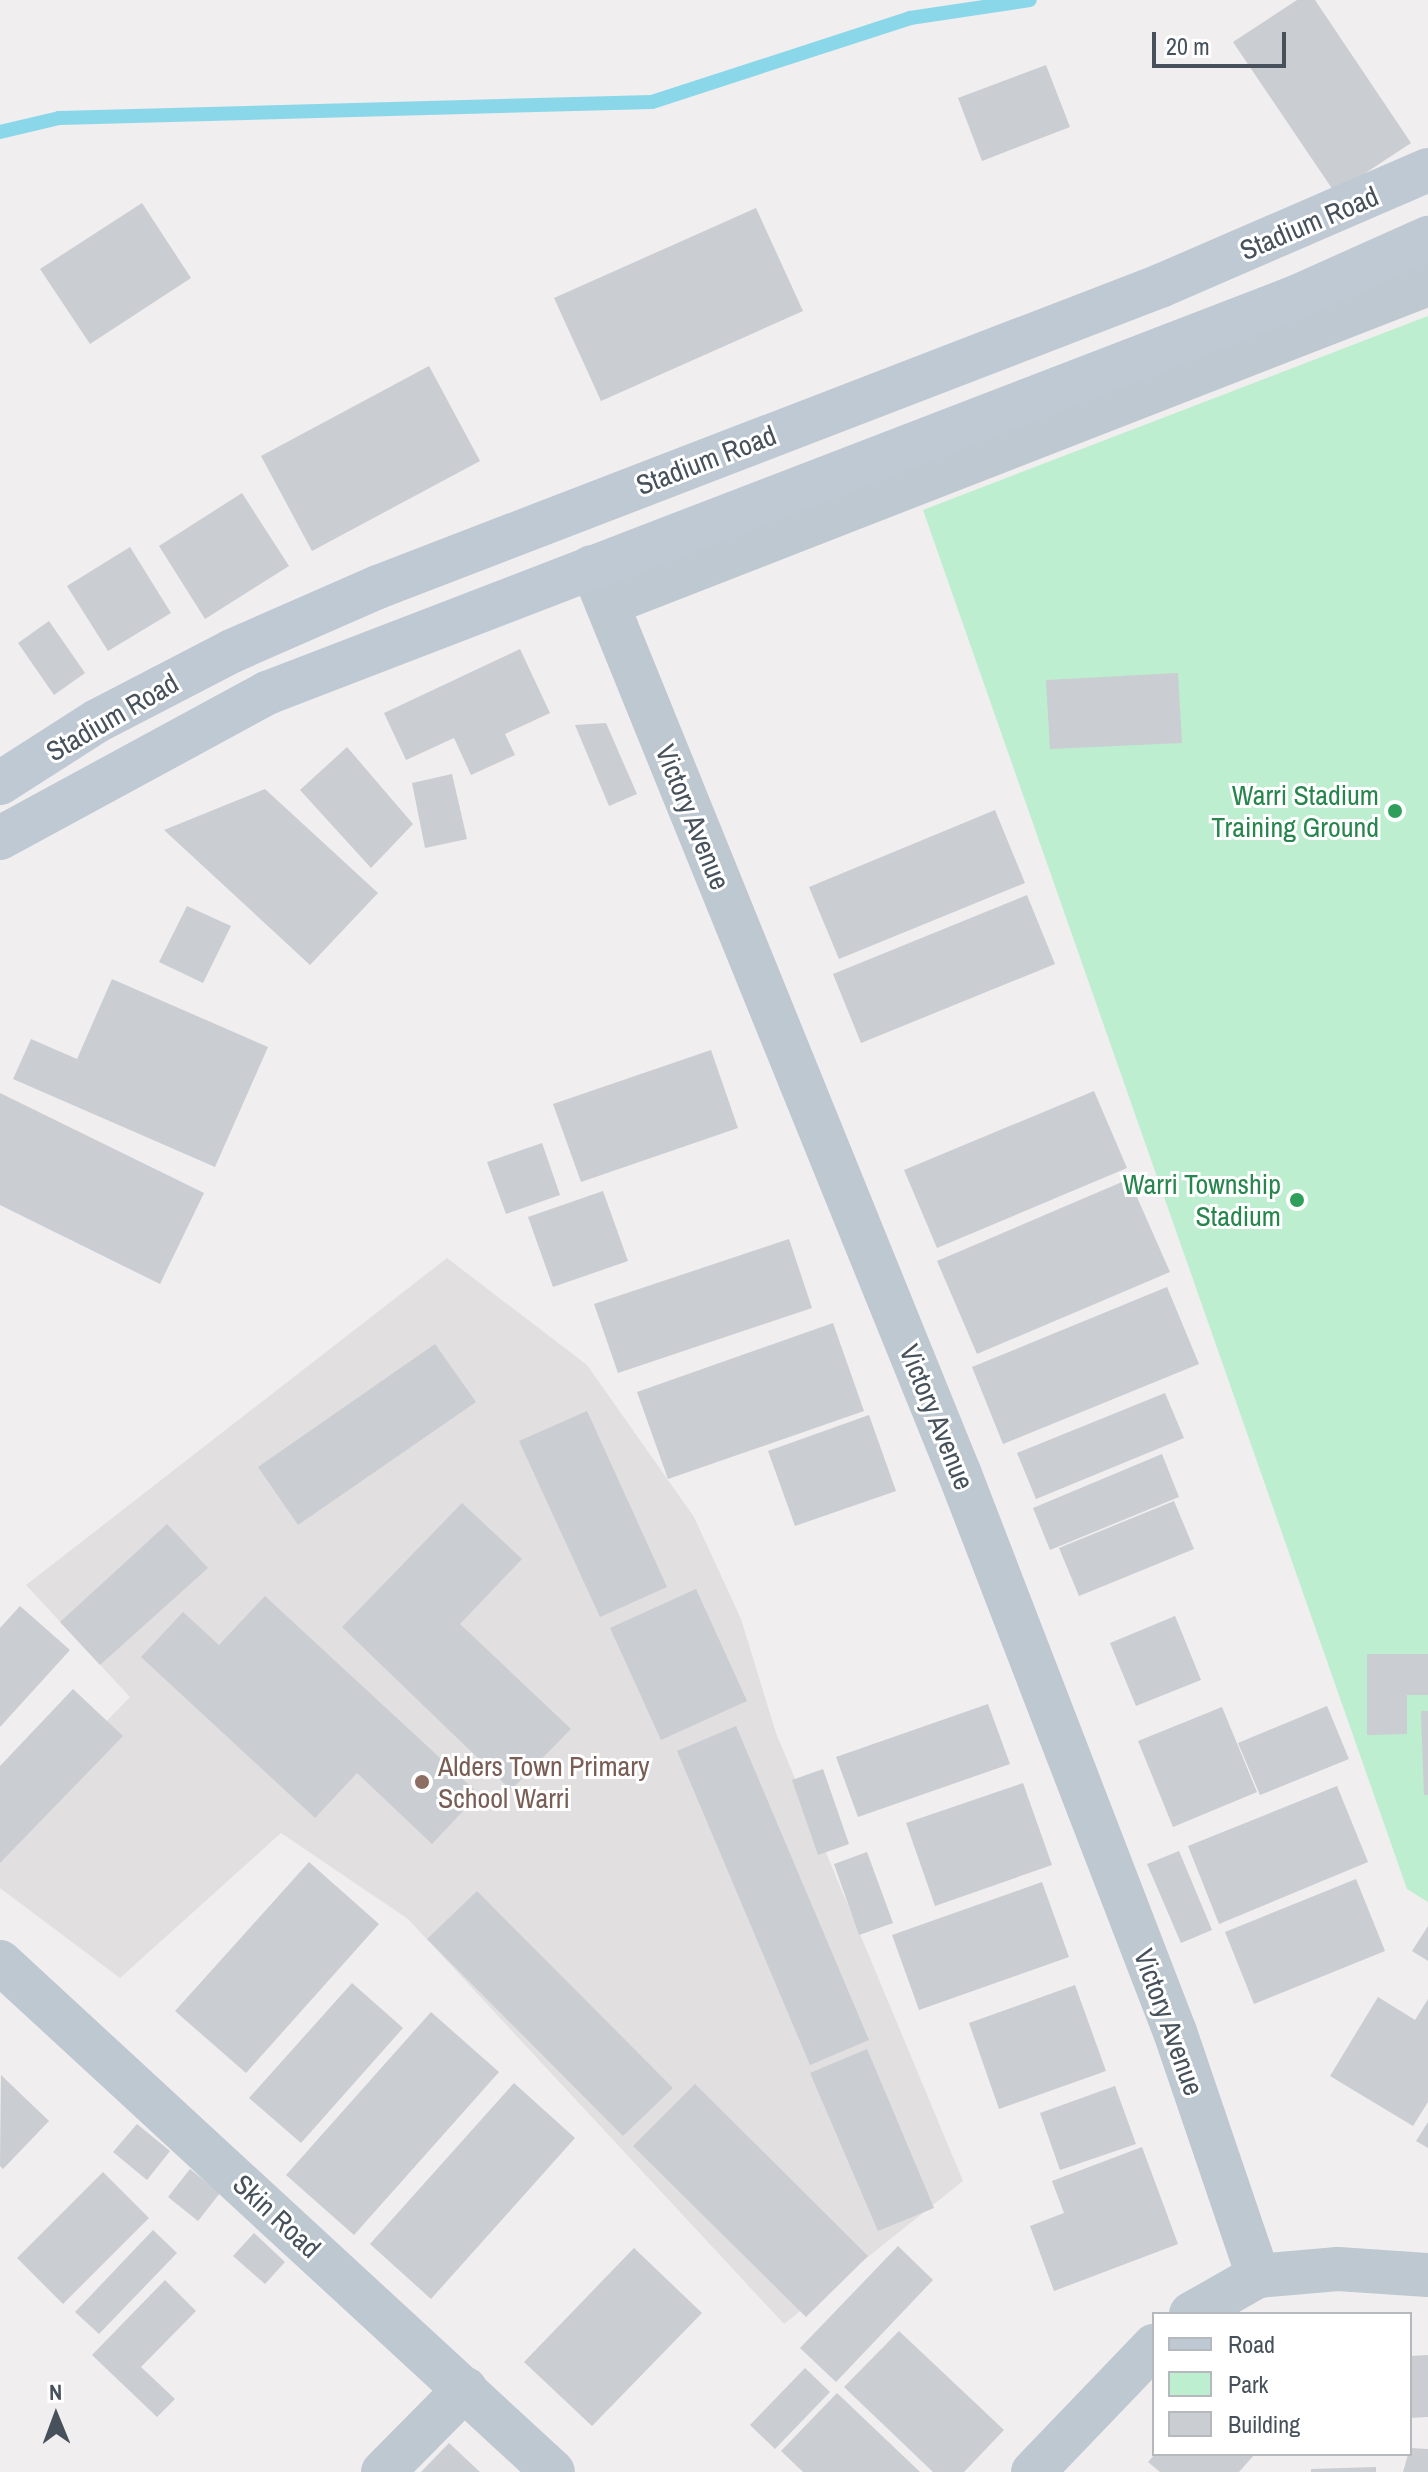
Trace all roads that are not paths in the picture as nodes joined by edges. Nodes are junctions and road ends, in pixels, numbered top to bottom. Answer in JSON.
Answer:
{"nodes":[{"id":1,"x":1428,"y":170,"type":"edge"},
{"id":2,"x":1428,"y":238,"type":"edge"},
{"id":3,"x":1428,"y":284,"type":"edge"},
{"id":4,"x":599,"y":586,"type":"junction"},
{"id":5,"x":0,"y":783,"type":"edge"},
{"id":6,"x":0,"y":838,"type":"edge"},
{"id":7,"x":7,"y":1981,"type":"edge"},
{"id":8,"x":1428,"y":2275,"type":"edge"},
{"id":9,"x":1258,"y":2276,"type":"junction"},
{"id":10,"x":1195,"y":2312,"type":"edge"},
{"id":11,"x":1152,"y":2348,"type":"edge"},
{"id":12,"x":465,"y":2389,"type":"junction"},
{"id":13,"x":383,"y":2472,"type":"edge"},
{"id":14,"x":553,"y":2472,"type":"edge"},
{"id":15,"x":1033,"y":2472,"type":"edge"}],
"edges":[{"from":1,"to":5,"type":"main road","name":"Stadium Road"},
{"from":2,"to":4,"type":"main road","name":"Stadium Road"},
{"from":3,"to":4,"type":"street"},
{"from":4,"to":6,"type":"main road","name":"Stadium Road"},
{"from":4,"to":9,"type":"street","name":"Victory Avenue"},
{"from":7,"to":12,"type":"street","name":"Skin Road"},
{"from":8,"to":9,"type":"street"},
{"from":9,"to":10,"type":"street"},
{"from":11,"to":15,"type":"street"},
{"from":12,"to":13,"type":"street"},
{"from":12,"to":14,"type":"street","name":"Skin Road"}]}
